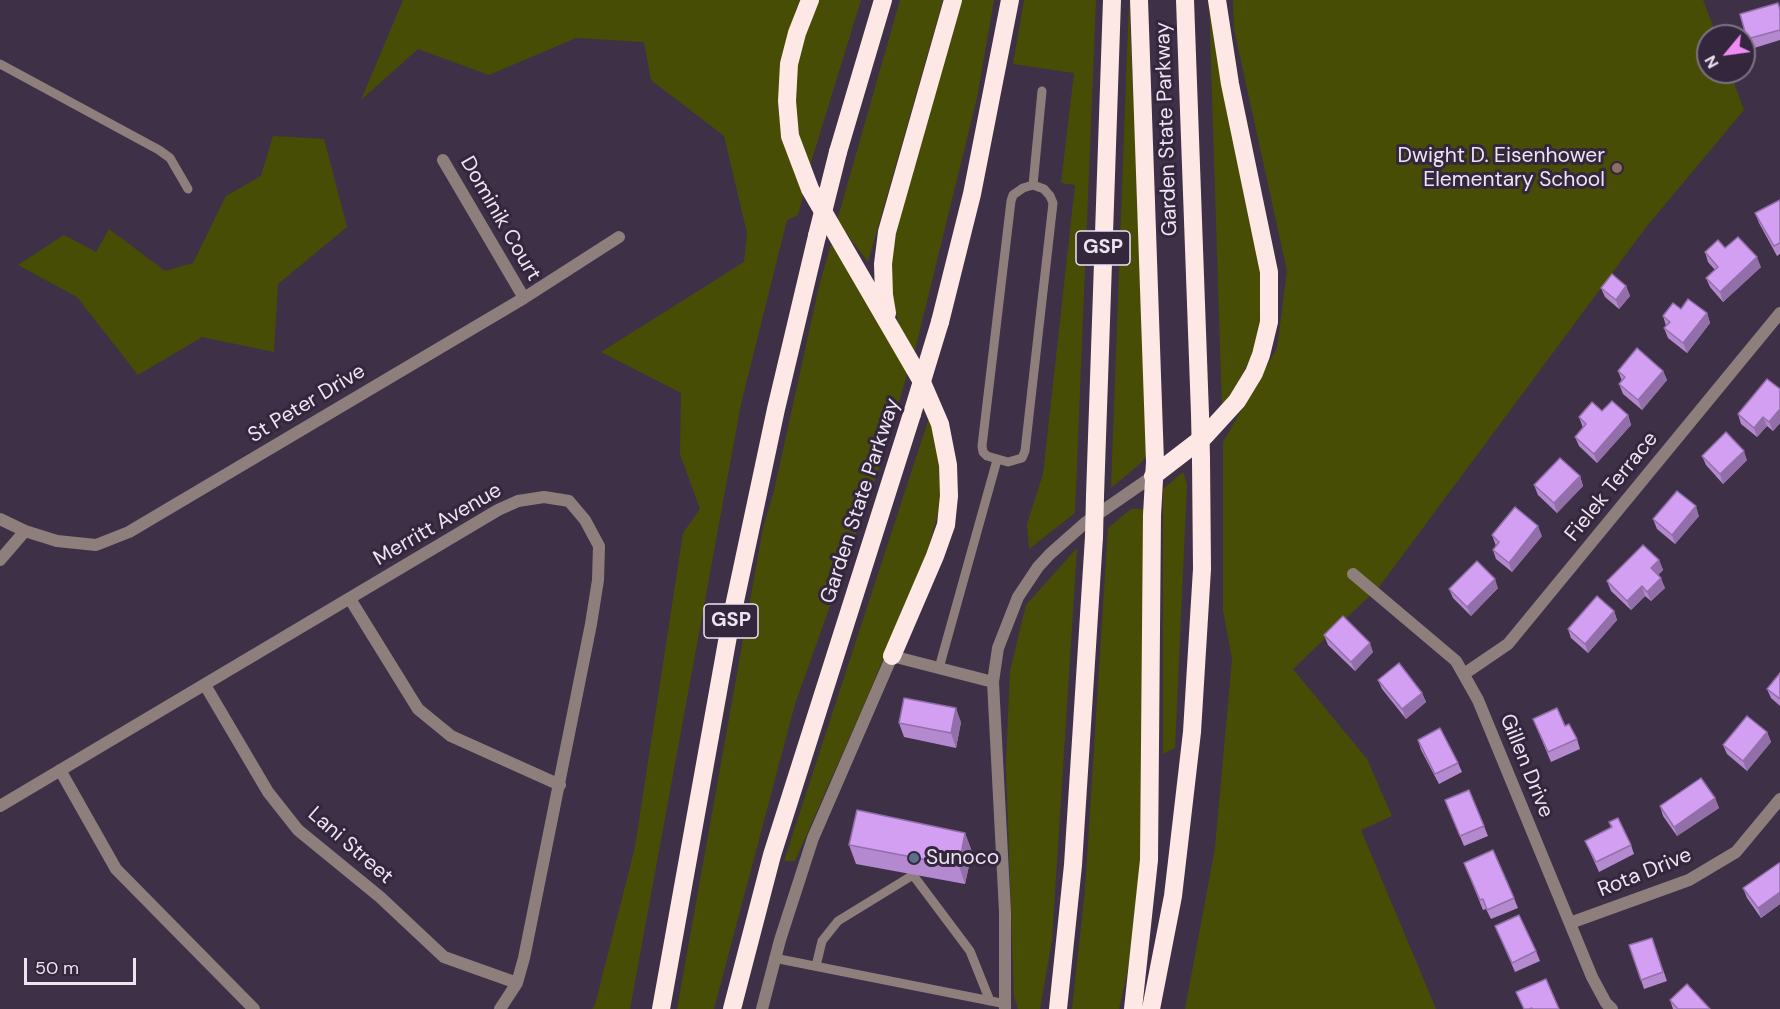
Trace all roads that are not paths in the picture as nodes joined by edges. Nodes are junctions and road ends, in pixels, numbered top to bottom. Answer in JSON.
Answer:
{"nodes":[{"id":1,"x":810,"y":0,"type":"edge"},
{"id":2,"x":883,"y":0,"type":"edge"},
{"id":3,"x":953,"y":0,"type":"edge"},
{"id":4,"x":1010,"y":0,"type":"edge"},
{"id":5,"x":1112,"y":0,"type":"edge"},
{"id":6,"x":1139,"y":0,"type":"edge"},
{"id":7,"x":1185,"y":0,"type":"edge"},
{"id":8,"x":1216,"y":0,"type":"edge"},
{"id":9,"x":0,"y":64,"type":"edge"},
{"id":10,"x":1042,"y":91,"type":"dead end"},
{"id":11,"x":443,"y":160,"type":"dead end"},
{"id":12,"x":1033,"y":185,"type":"junction"},
{"id":13,"x":188,"y":189,"type":"dead end"},
{"id":14,"x":619,"y":237,"type":"dead end"},
{"id":15,"x":524,"y":298,"type":"junction"},
{"id":16,"x":1780,"y":313,"type":"edge"},
{"id":17,"x":891,"y":330,"type":"junction"},
{"id":18,"x":997,"y":460,"type":"junction"},
{"id":19,"x":1153,"y":476,"type":"junction"},
{"id":20,"x":0,"y":519,"type":"edge"},
{"id":21,"x":25,"y":531,"type":"junction"},
{"id":22,"x":0,"y":560,"type":"edge"},
{"id":23,"x":1353,"y":574,"type":"dead end"},
{"id":24,"x":350,"y":599,"type":"junction"},
{"id":25,"x":892,"y":656,"type":"junction"},
{"id":26,"x":939,"y":668,"type":"junction"},
{"id":27,"x":1464,"y":674,"type":"junction"},
{"id":28,"x":993,"y":682,"type":"junction"},
{"id":29,"x":205,"y":685,"type":"junction"},
{"id":30,"x":60,"y":770,"type":"junction"},
{"id":31,"x":560,"y":784,"type":"junction"},
{"id":32,"x":1780,"y":798,"type":"edge"},
{"id":33,"x":0,"y":806,"type":"edge"},
{"id":34,"x":917,"y":852,"type":"edge"},
{"id":35,"x":913,"y":874,"type":"junction"},
{"id":36,"x":1569,"y":923,"type":"junction"},
{"id":37,"x":774,"y":958,"type":"junction"},
{"id":38,"x":816,"y":966,"type":"junction"},
{"id":39,"x":517,"y":983,"type":"junction"},
{"id":40,"x":990,"y":1001,"type":"junction"},
{"id":41,"x":1006,"y":1007,"type":"edge"},
{"id":42,"x":254,"y":1009,"type":"edge"},
{"id":43,"x":500,"y":1009,"type":"edge"},
{"id":44,"x":661,"y":1009,"type":"edge"},
{"id":45,"x":732,"y":1009,"type":"edge"},
{"id":46,"x":762,"y":1009,"type":"edge"},
{"id":47,"x":1058,"y":1009,"type":"edge"},
{"id":48,"x":1133,"y":1009,"type":"edge"},
{"id":49,"x":1151,"y":1009,"type":"edge"},
{"id":50,"x":1612,"y":1009,"type":"edge"}],
"edges":[{"from":1,"to":17,"type":"highway"},
{"from":2,"to":44,"type":"highway","number":"GSP","bridge":true},
{"from":3,"to":17,"type":"highway"},
{"from":4,"to":45,"type":"highway","name":"Garden State Parkway","bridge":true},
{"from":5,"to":47,"type":"highway","number":"GSP","bridge":true},
{"from":6,"to":19,"type":"highway"},
{"from":7,"to":49,"type":"highway","name":"Garden State Parkway","bridge":true},
{"from":8,"to":19,"type":"highway"},
{"from":9,"to":13,"type":"lane"},
{"from":10,"to":12,"type":"lane"},
{"from":11,"to":15,"type":"street","name":"Dominik Court"},
{"from":12,"to":18,"type":"lane"},
{"from":12,"to":18,"type":"lane"},
{"from":14,"to":15,"type":"street","name":"St Peter Drive"},
{"from":15,"to":21,"type":"street","name":"St Peter Drive"},
{"from":16,"to":27,"type":"street","name":"Fielek Terrace"},
{"from":17,"to":25,"type":"highway"},
{"from":18,"to":26,"type":"lane"},
{"from":19,"to":28,"type":"street"},
{"from":19,"to":48,"type":"highway"},
{"from":20,"to":21,"type":"street","name":"St Peter Drive"},
{"from":21,"to":22,"type":"street"},
{"from":23,"to":27,"type":"street","name":"Gillen Drive"},
{"from":24,"to":29,"type":"street","name":"Merritt Avenue"},
{"from":24,"to":31,"type":"street"},
{"from":24,"to":31,"type":"street","name":"Merritt Avenue"},
{"from":25,"to":26,"type":"street"},
{"from":25,"to":37,"type":"street"},
{"from":26,"to":28,"type":"street"},
{"from":27,"to":36,"type":"street","name":"Gillen Drive"},
{"from":28,"to":41,"type":"street"},
{"from":29,"to":30,"type":"street","name":"Merritt Avenue"},
{"from":29,"to":39,"type":"street","name":"Lani Street"},
{"from":30,"to":33,"type":"street","name":"Merritt Avenue"},
{"from":30,"to":42,"type":"street"},
{"from":31,"to":39,"type":"street","name":"Merritt Avenue"},
{"from":32,"to":36,"type":"street","name":"Rota Drive"},
{"from":34,"to":35,"type":"lane"},
{"from":35,"to":38,"type":"lane"},
{"from":35,"to":40,"type":"lane"},
{"from":36,"to":50,"type":"street","name":"Gillen Drive"},
{"from":37,"to":38,"type":"lane"},
{"from":37,"to":46,"type":"street"},
{"from":38,"to":40,"type":"lane"},
{"from":39,"to":43,"type":"street","name":"Merritt Avenue"},
{"from":40,"to":41,"type":"lane"}]}
